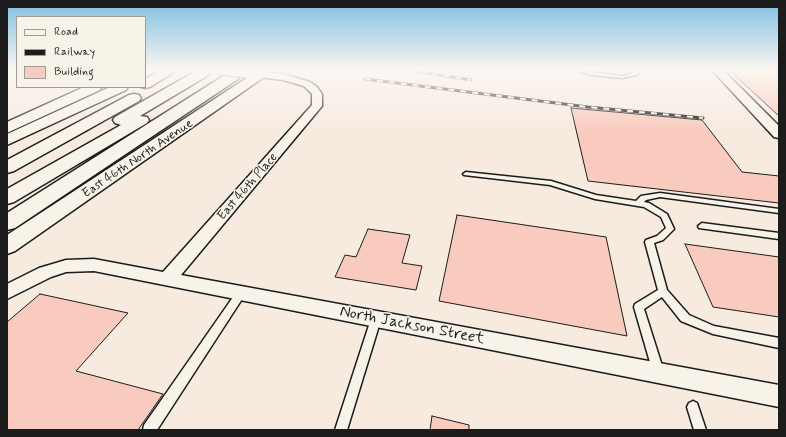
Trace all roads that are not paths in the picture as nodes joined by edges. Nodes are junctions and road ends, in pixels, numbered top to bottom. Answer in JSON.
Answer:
{"nodes":[{"id":1,"x":88,"y":90,"type":"edge"},
{"id":2,"x":114,"y":90,"type":"edge"},
{"id":3,"x":133,"y":90,"type":"edge"},
{"id":4,"x":149,"y":90,"type":"edge"},
{"id":5,"x":200,"y":90,"type":"edge"},
{"id":6,"x":201,"y":90,"type":"edge"},
{"id":7,"x":209,"y":90,"type":"edge"},
{"id":8,"x":213,"y":90,"type":"edge"},
{"id":9,"x":315,"y":90,"type":"edge"},
{"id":10,"x":737,"y":90,"type":"edge"},
{"id":11,"x":7,"y":128,"type":"edge"},
{"id":12,"x":779,"y":134,"type":"edge"},
{"id":13,"x":7,"y":140,"type":"edge"},
{"id":14,"x":7,"y":157,"type":"edge"},
{"id":15,"x":7,"y":168,"type":"edge"},
{"id":16,"x":466,"y":174,"type":"dead end"},
{"id":17,"x":7,"y":185,"type":"edge"},
{"id":18,"x":7,"y":198,"type":"edge"},
{"id":19,"x":638,"y":204,"type":"junction"},
{"id":20,"x":779,"y":211,"type":"edge"},
{"id":21,"x":7,"y":223,"type":"edge"},
{"id":22,"x":702,"y":226,"type":"dead end"},
{"id":23,"x":779,"y":236,"type":"edge"},
{"id":24,"x":7,"y":246,"type":"edge"},
{"id":25,"x":167,"y":279,"type":"junction"},
{"id":26,"x":663,"y":291,"type":"junction"},
{"id":27,"x":7,"y":292,"type":"edge"},
{"id":28,"x":241,"y":293,"type":"junction"},
{"id":29,"x":376,"y":319,"type":"junction"},
{"id":30,"x":779,"y":343,"type":"edge"},
{"id":31,"x":659,"y":373,"type":"junction"},
{"id":32,"x":779,"y":396,"type":"edge"},
{"id":33,"x":692,"y":407,"type":"dead end"},
{"id":34,"x":149,"y":430,"type":"edge"},
{"id":35,"x":341,"y":430,"type":"edge"},
{"id":36,"x":700,"y":430,"type":"edge"}],
"edges":[{"from":1,"to":11,"type":"main road"},
{"from":2,"to":13,"type":"highway"},
{"from":3,"to":14,"type":"highway"},
{"from":4,"to":15,"type":"highway"},
{"from":5,"to":17,"type":"highway"},
{"from":6,"to":18,"type":"highway"},
{"from":7,"to":21,"type":"highway"},
{"from":8,"to":24,"type":"main road","name":"East 46th North Avenue"},
{"from":9,"to":25,"type":"street","name":"East 46th Place"},
{"from":10,"to":12,"type":"street"},
{"from":16,"to":19,"type":"lane"},
{"from":19,"to":20,"type":"lane"},
{"from":19,"to":26,"type":"lane"},
{"from":22,"to":23,"type":"lane"},
{"from":25,"to":27,"type":"street","name":"North Jackson Street"},
{"from":25,"to":28,"type":"street","name":"North Jackson Street"},
{"from":26,"to":30,"type":"lane"},
{"from":26,"to":31,"type":"lane"},
{"from":28,"to":29,"type":"street","name":"North Jackson Street"},
{"from":28,"to":34,"type":"lane"},
{"from":29,"to":31,"type":"street","name":"North Jackson Street"},
{"from":29,"to":35,"type":"lane"},
{"from":31,"to":32,"type":"street","name":"North Jackson Street"},
{"from":33,"to":36,"type":"lane"}]}
